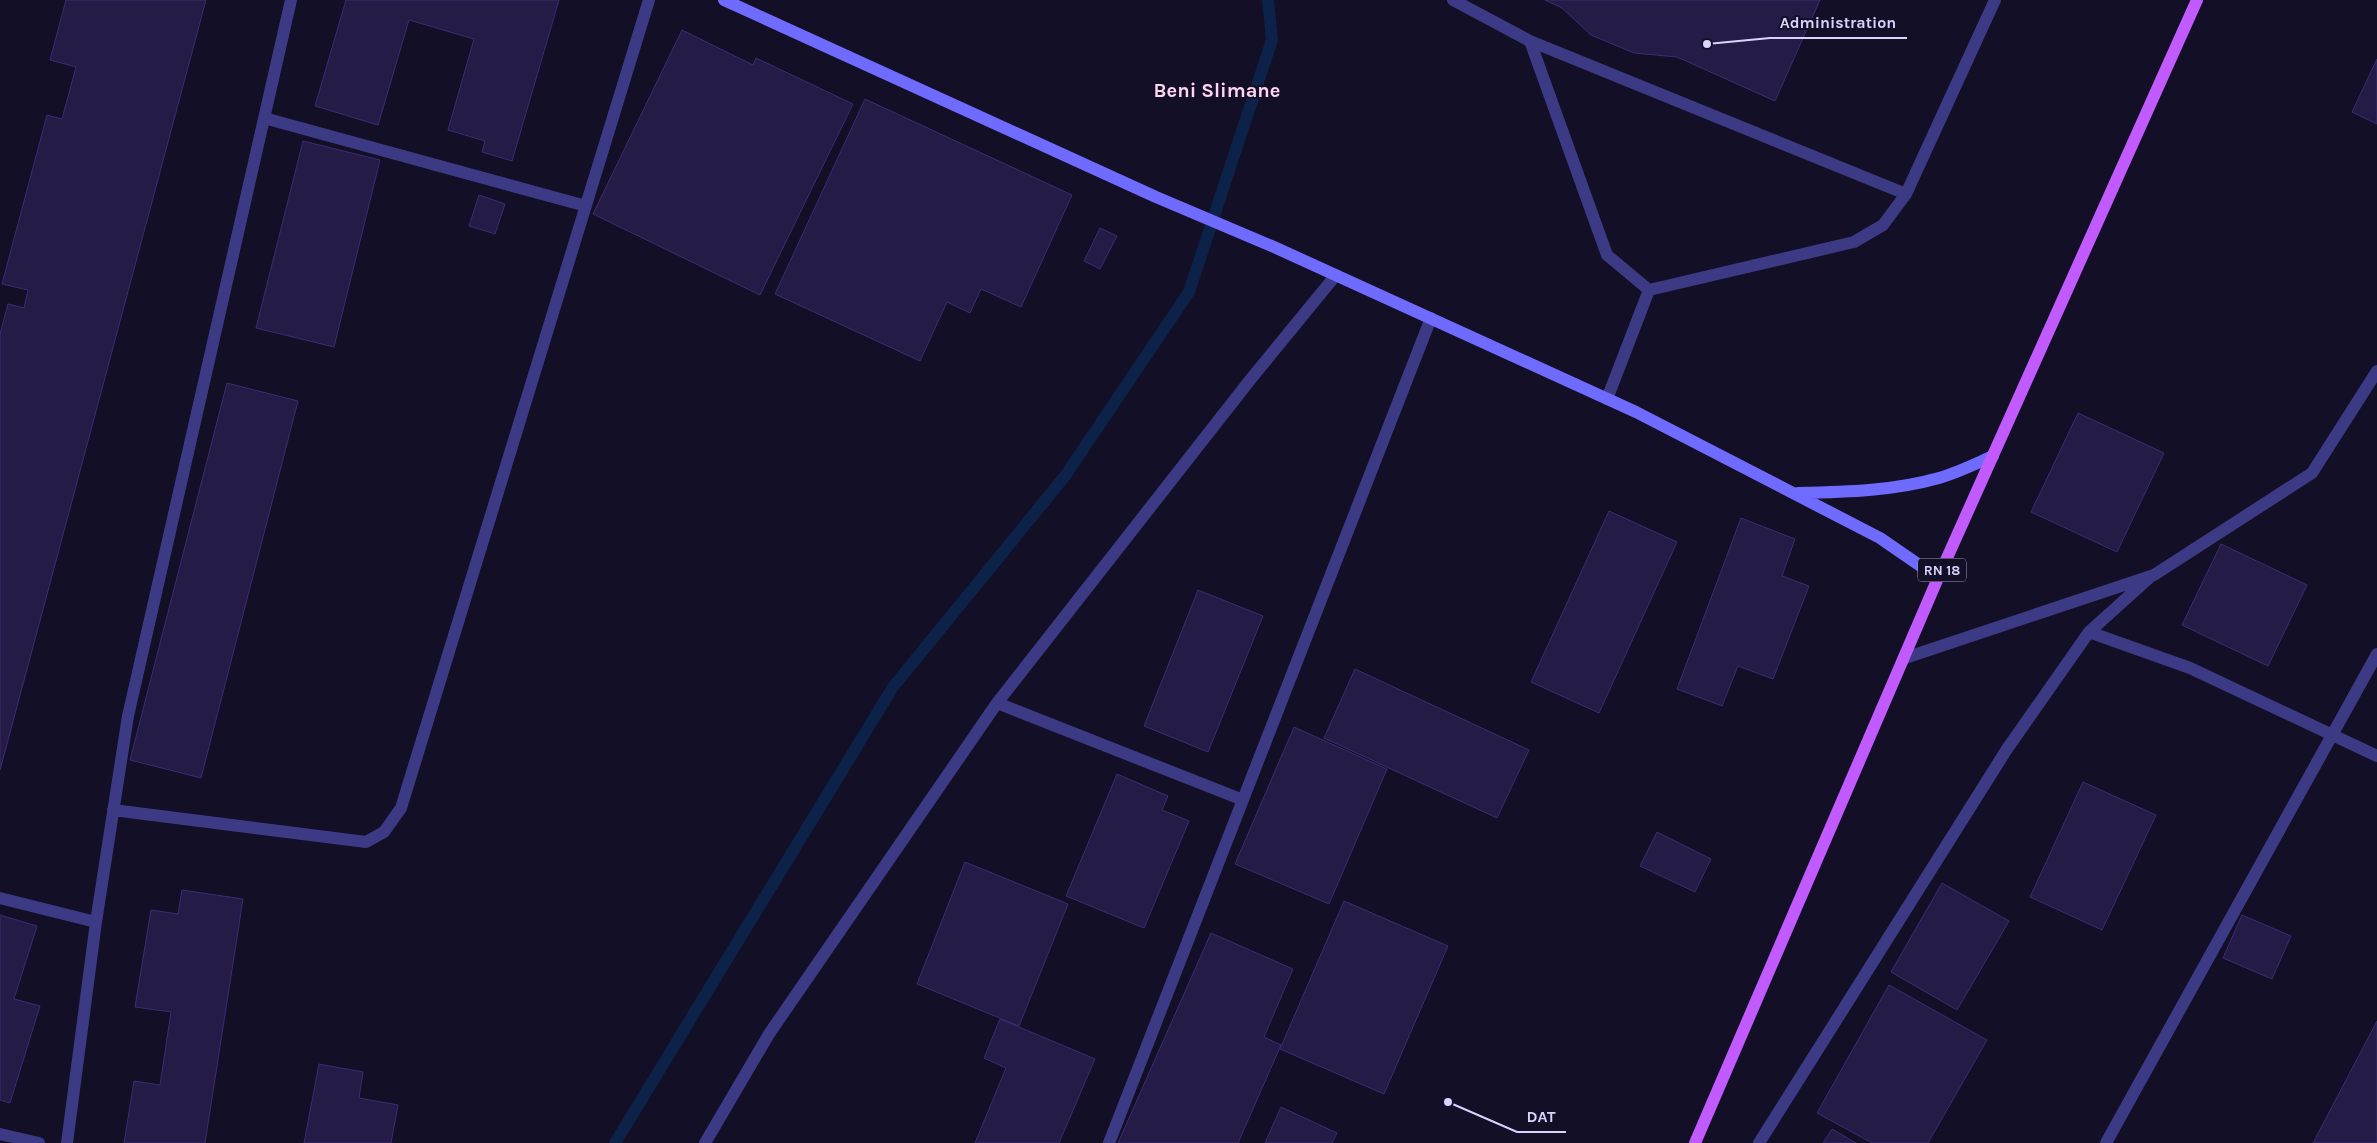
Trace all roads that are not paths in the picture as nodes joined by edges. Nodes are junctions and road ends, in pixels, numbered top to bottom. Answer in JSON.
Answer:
{"nodes":[{"id":1,"x":291,"y":0,"type":"edge"},
{"id":2,"x":649,"y":0,"type":"edge"},
{"id":3,"x":724,"y":0,"type":"edge"},
{"id":4,"x":1453,"y":0,"type":"edge"},
{"id":5,"x":1995,"y":0,"type":"edge"},
{"id":6,"x":2196,"y":0,"type":"edge"},
{"id":7,"x":1530,"y":41,"type":"junction"},
{"id":8,"x":264,"y":118,"type":"junction"},
{"id":9,"x":1906,"y":194,"type":"junction"},
{"id":10,"x":586,"y":206,"type":"junction"},
{"id":11,"x":1336,"y":275,"type":"junction"},
{"id":12,"x":1649,"y":290,"type":"junction"},
{"id":13,"x":1431,"y":318,"type":"junction"},
{"id":14,"x":2377,"y":371,"type":"edge"},
{"id":15,"x":1607,"y":399,"type":"junction"},
{"id":16,"x":1992,"y":456,"type":"junction"},
{"id":17,"x":1796,"y":493,"type":"junction"},
{"id":18,"x":2154,"y":575,"type":"junction"},
{"id":19,"x":1938,"y":578,"type":"junction"},
{"id":20,"x":2089,"y":632,"type":"junction"},
{"id":21,"x":2377,"y":654,"type":"edge"},
{"id":22,"x":1905,"y":658,"type":"junction"},
{"id":23,"x":998,"y":703,"type":"junction"},
{"id":24,"x":2330,"y":735,"type":"junction"},
{"id":25,"x":2377,"y":756,"type":"edge"},
{"id":26,"x":1244,"y":800,"type":"junction"},
{"id":27,"x":113,"y":810,"type":"junction"},
{"id":28,"x":0,"y":898,"type":"edge"},
{"id":29,"x":96,"y":922,"type":"junction"},
{"id":30,"x":0,"y":1134,"type":"edge"},
{"id":31,"x":39,"y":1143,"type":"edge"},
{"id":32,"x":67,"y":1143,"type":"edge"},
{"id":33,"x":705,"y":1143,"type":"edge"},
{"id":34,"x":1110,"y":1143,"type":"edge"},
{"id":35,"x":1696,"y":1143,"type":"edge"},
{"id":36,"x":1759,"y":1143,"type":"edge"},
{"id":37,"x":2106,"y":1143,"type":"edge"}],
"edges":[{"from":1,"to":8,"type":"street"},
{"from":2,"to":10,"type":"street"},
{"from":3,"to":11,"type":"street"},
{"from":4,"to":7,"type":"street"},
{"from":5,"to":9,"type":"street"},
{"from":6,"to":16,"type":"main road","number":"RN 18"},
{"from":7,"to":9,"type":"street"},
{"from":7,"to":12,"type":"street"},
{"from":8,"to":10,"type":"street"},
{"from":8,"to":27,"type":"street"},
{"from":9,"to":12,"type":"street"},
{"from":10,"to":27,"type":"street"},
{"from":11,"to":13,"type":"street"},
{"from":11,"to":23,"type":"street"},
{"from":12,"to":15,"type":"street"},
{"from":13,"to":15,"type":"street"},
{"from":13,"to":26,"type":"street"},
{"from":14,"to":18,"type":"street"},
{"from":15,"to":17,"type":"street"},
{"from":16,"to":17,"type":"street"},
{"from":16,"to":19,"type":"main road","number":"RN 18"},
{"from":17,"to":19,"type":"street"},
{"from":18,"to":20,"type":"street"},
{"from":18,"to":22,"type":"street"},
{"from":19,"to":22,"type":"main road","number":"RN 18"},
{"from":20,"to":24,"type":"street"},
{"from":20,"to":36,"type":"street"},
{"from":21,"to":24,"type":"street"},
{"from":22,"to":35,"type":"main road","number":"RN 18"},
{"from":23,"to":26,"type":"street"},
{"from":23,"to":33,"type":"street"},
{"from":24,"to":25,"type":"street"},
{"from":24,"to":37,"type":"street"},
{"from":26,"to":34,"type":"street"},
{"from":27,"to":29,"type":"street"},
{"from":28,"to":29,"type":"street"},
{"from":29,"to":32,"type":"street"},
{"from":30,"to":31,"type":"street"}]}
